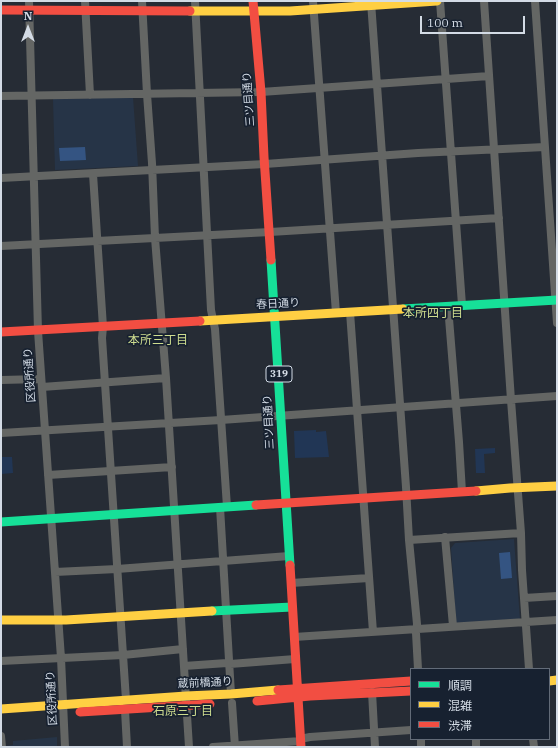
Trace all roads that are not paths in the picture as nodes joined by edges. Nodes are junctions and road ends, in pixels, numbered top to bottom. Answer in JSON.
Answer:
{"nodes":[{"id":1,"x":29,"y":1,"type":"edge"},
{"id":2,"x":85,"y":1,"type":"edge"},
{"id":3,"x":195,"y":1,"type":"edge"},
{"id":4,"x":253,"y":1,"type":"edge"},
{"id":5,"x":437,"y":1,"type":"edge"},
{"id":6,"x":440,"y":1,"type":"edge"},
{"id":7,"x":484,"y":1,"type":"edge"},
{"id":8,"x":535,"y":1,"type":"edge"},
{"id":9,"x":371,"y":3,"type":"edge"},
{"id":10,"x":142,"y":6,"type":"edge"},
{"id":11,"x":314,"y":6,"type":"edge"},
{"id":12,"x":1,"y":10,"type":"edge"},
{"id":13,"x":28,"y":11,"type":"junction"},
{"id":14,"x":86,"y":11,"type":"junction"},
{"id":15,"x":196,"y":11,"type":"junction"},
{"id":16,"x":254,"y":12,"type":"junction"},
{"id":17,"x":489,"y":76,"type":"junction"},
{"id":18,"x":446,"y":80,"type":"junction"},
{"id":19,"x":377,"y":84,"type":"junction"},
{"id":20,"x":320,"y":88,"type":"junction"},
{"id":21,"x":261,"y":92,"type":"junction"},
{"id":22,"x":200,"y":93,"type":"junction"},
{"id":23,"x":147,"y":94,"type":"junction"},
{"id":24,"x":90,"y":95,"type":"junction"},
{"id":25,"x":1,"y":96,"type":"edge"},
{"id":26,"x":31,"y":96,"type":"junction"},
{"id":27,"x":544,"y":146,"type":"junction"},
{"id":28,"x":494,"y":149,"type":"junction"},
{"id":29,"x":451,"y":152,"type":"junction"},
{"id":30,"x":382,"y":156,"type":"junction"},
{"id":31,"x":325,"y":160,"type":"junction"},
{"id":32,"x":265,"y":164,"type":"junction"},
{"id":33,"x":204,"y":168,"type":"junction"},
{"id":34,"x":152,"y":170,"type":"junction"},
{"id":35,"x":93,"y":174,"type":"junction"},
{"id":36,"x":34,"y":177,"type":"junction"},
{"id":37,"x":1,"y":178,"type":"edge"},
{"id":38,"x":499,"y":218,"type":"junction"},
{"id":39,"x":456,"y":221,"type":"junction"},
{"id":40,"x":387,"y":225,"type":"junction"},
{"id":41,"x":330,"y":229,"type":"junction"},
{"id":42,"x":270,"y":232,"type":"junction"},
{"id":43,"x":207,"y":236,"type":"junction"},
{"id":44,"x":155,"y":238,"type":"junction"},
{"id":45,"x":97,"y":241,"type":"junction"},
{"id":46,"x":35,"y":245,"type":"junction"},
{"id":47,"x":1,"y":246,"type":"edge"},
{"id":48,"x":556,"y":300,"type":"edge"},
{"id":49,"x":504,"y":303,"type":"junction"},
{"id":50,"x":462,"y":305,"type":"junction"},
{"id":51,"x":448,"y":306,"type":"junction"},
{"id":52,"x":393,"y":309,"type":"junction"},
{"id":53,"x":350,"y":312,"type":"junction"},
{"id":54,"x":336,"y":313,"type":"junction"},
{"id":55,"x":275,"y":316,"type":"junction"},
{"id":56,"x":213,"y":320,"type":"junction"},
{"id":57,"x":162,"y":323,"type":"junction"},
{"id":58,"x":557,"y":323,"type":"edge"},
{"id":59,"x":103,"y":327,"type":"junction"},
{"id":60,"x":38,"y":330,"type":"junction"},
{"id":61,"x":1,"y":332,"type":"edge"},
{"id":62,"x":166,"y":378,"type":"junction"},
{"id":63,"x":1,"y":380,"type":"edge"},
{"id":64,"x":105,"y":382,"type":"junction"},
{"id":65,"x":42,"y":383,"type":"junction"},
{"id":66,"x":557,"y":396,"type":"edge"},
{"id":67,"x":511,"y":400,"type":"junction"},
{"id":68,"x":456,"y":404,"type":"junction"},
{"id":69,"x":401,"y":407,"type":"junction"},
{"id":70,"x":356,"y":410,"type":"junction"},
{"id":71,"x":281,"y":416,"type":"junction"},
{"id":72,"x":221,"y":420,"type":"junction"},
{"id":73,"x":169,"y":423,"type":"junction"},
{"id":74,"x":108,"y":427,"type":"junction"},
{"id":75,"x":45,"y":431,"type":"junction"},
{"id":76,"x":1,"y":433,"type":"edge"},
{"id":77,"x":172,"y":467,"type":"junction"},
{"id":78,"x":110,"y":471,"type":"junction"},
{"id":79,"x":48,"y":475,"type":"junction"},
{"id":80,"x":557,"y":486,"type":"edge"},
{"id":81,"x":518,"y":487,"type":"junction"},
{"id":82,"x":462,"y":492,"type":"junction"},
{"id":83,"x":407,"y":496,"type":"junction"},
{"id":84,"x":363,"y":498,"type":"junction"},
{"id":85,"x":286,"y":503,"type":"junction"},
{"id":86,"x":224,"y":507,"type":"junction"},
{"id":87,"x":174,"y":510,"type":"junction"},
{"id":88,"x":114,"y":514,"type":"junction"},
{"id":89,"x":51,"y":518,"type":"junction"},
{"id":90,"x":1,"y":522,"type":"edge"},
{"id":91,"x":521,"y":533,"type":"junction"},
{"id":92,"x":445,"y":537,"type":"junction"},
{"id":93,"x":409,"y":540,"type":"junction"},
{"id":94,"x":289,"y":556,"type":"junction"},
{"id":95,"x":224,"y":561,"type":"junction"},
{"id":96,"x":178,"y":564,"type":"junction"},
{"id":97,"x":117,"y":569,"type":"junction"},
{"id":98,"x":55,"y":572,"type":"junction"},
{"id":99,"x":369,"y":578,"type":"junction"},
{"id":100,"x":291,"y":583,"type":"junction"},
{"id":101,"x":557,"y":596,"type":"edge"},
{"id":102,"x":524,"y":598,"type":"junction"},
{"id":103,"x":292,"y":606,"type":"junction"},
{"id":104,"x":227,"y":610,"type":"junction"},
{"id":105,"x":181,"y":612,"type":"junction"},
{"id":106,"x":121,"y":617,"type":"junction"},
{"id":107,"x":1,"y":620,"type":"edge"},
{"id":108,"x":58,"y":620,"type":"junction"},
{"id":109,"x":557,"y":620,"type":"edge"},
{"id":110,"x":525,"y":622,"type":"junction"},
{"id":111,"x":453,"y":626,"type":"junction"},
{"id":112,"x":416,"y":629,"type":"junction"},
{"id":113,"x":373,"y":632,"type":"junction"},
{"id":114,"x":294,"y":637,"type":"junction"},
{"id":115,"x":183,"y":649,"type":"junction"},
{"id":116,"x":122,"y":654,"type":"junction"},
{"id":117,"x":61,"y":658,"type":"junction"},
{"id":118,"x":295,"y":659,"type":"junction"},
{"id":119,"x":1,"y":661,"type":"edge"},
{"id":120,"x":230,"y":664,"type":"junction"},
{"id":121,"x":184,"y":666,"type":"junction"},
{"id":122,"x":418,"y":668,"type":"edge"},
{"id":123,"x":529,"y":668,"type":"edge"},
{"id":124,"x":410,"y":681,"type":"edge"},
{"id":125,"x":297,"y":688,"type":"junction"},
{"id":126,"x":410,"y":691,"type":"edge"},
{"id":127,"x":372,"y":692,"type":"junction"},
{"id":128,"x":298,"y":698,"type":"junction"},
{"id":129,"x":126,"y":700,"type":"junction"},
{"id":130,"x":186,"y":701,"type":"junction"},
{"id":131,"x":232,"y":702,"type":"junction"},
{"id":132,"x":63,"y":708,"type":"junction"},
{"id":133,"x":1,"y":709,"type":"edge"},
{"id":134,"x":125,"y":710,"type":"junction"},
{"id":135,"x":1,"y":718,"type":"edge"},
{"id":136,"x":410,"y":730,"type":"edge"},
{"id":137,"x":374,"y":732,"type":"junction"},
{"id":138,"x":1,"y":736,"type":"edge"},
{"id":139,"x":301,"y":743,"type":"edge"},
{"id":140,"x":235,"y":746,"type":"edge"},
{"id":141,"x":2,"y":747,"type":"edge"},
{"id":142,"x":65,"y":747,"type":"edge"},
{"id":143,"x":127,"y":747,"type":"edge"},
{"id":144,"x":189,"y":747,"type":"edge"},
{"id":145,"x":213,"y":747,"type":"edge"},
{"id":146,"x":375,"y":747,"type":"edge"}],
"edges":[{"from":1,"to":13,"type":"street","name":"区役所通り"},
{"from":2,"to":14,"type":"street"},
{"from":3,"to":15,"type":"street"},
{"from":4,"to":16,"type":"street","name":"三ツ目通り","number":"319"},
{"from":5,"to":9,"type":"street"},
{"from":6,"to":18,"type":"street"},
{"from":7,"to":17,"type":"street"},
{"from":8,"to":27,"type":"street"},
{"from":9,"to":11,"type":"street"},
{"from":9,"to":19,"type":"street"},
{"from":10,"to":14,"type":"street"},
{"from":10,"to":15,"type":"street"},
{"from":10,"to":23,"type":"street"},
{"from":11,"to":16,"type":"street"},
{"from":11,"to":20,"type":"street"},
{"from":12,"to":13,"type":"street"},
{"from":13,"to":14,"type":"street"},
{"from":13,"to":26,"type":"street","name":"区役所通り"},
{"from":14,"to":24,"type":"street"},
{"from":15,"to":16,"type":"street"},
{"from":15,"to":22,"type":"street"},
{"from":16,"to":21,"type":"street","name":"三ツ目通り","number":"319"},
{"from":17,"to":18,"type":"street"},
{"from":17,"to":28,"type":"street"},
{"from":18,"to":19,"type":"street"},
{"from":18,"to":29,"type":"street"},
{"from":19,"to":20,"type":"street"},
{"from":19,"to":30,"type":"street"},
{"from":20,"to":21,"type":"street"},
{"from":20,"to":31,"type":"street"},
{"from":21,"to":22,"type":"street"},
{"from":21,"to":32,"type":"street","name":"三ツ目通り","number":"319"},
{"from":22,"to":23,"type":"street"},
{"from":22,"to":33,"type":"street"},
{"from":23,"to":24,"type":"street"},
{"from":23,"to":34,"type":"street"},
{"from":24,"to":26,"type":"street"},
{"from":25,"to":26,"type":"street"},
{"from":26,"to":36,"type":"street","name":"区役所通り"},
{"from":27,"to":28,"type":"street"},
{"from":27,"to":48,"type":"street"},
{"from":28,"to":29,"type":"street"},
{"from":28,"to":38,"type":"street"},
{"from":29,"to":30,"type":"street"},
{"from":29,"to":39,"type":"street"},
{"from":30,"to":31,"type":"street"},
{"from":30,"to":40,"type":"street"},
{"from":31,"to":32,"type":"street"},
{"from":31,"to":41,"type":"street"},
{"from":32,"to":33,"type":"street"},
{"from":32,"to":42,"type":"street","name":"三ツ目通り","number":"319"},
{"from":33,"to":34,"type":"street"},
{"from":33,"to":43,"type":"street"},
{"from":34,"to":35,"type":"street"},
{"from":34,"to":44,"type":"street"},
{"from":35,"to":36,"type":"street"},
{"from":35,"to":45,"type":"street"},
{"from":36,"to":37,"type":"street"},
{"from":36,"to":46,"type":"street","name":"区役所通り"},
{"from":38,"to":39,"type":"street"},
{"from":38,"to":49,"type":"street"},
{"from":39,"to":40,"type":"street"},
{"from":39,"to":50,"type":"street"},
{"from":40,"to":41,"type":"street"},
{"from":40,"to":52,"type":"street"},
{"from":41,"to":42,"type":"street"},
{"from":41,"to":54,"type":"street"},
{"from":42,"to":43,"type":"street"},
{"from":42,"to":55,"type":"street","name":"三ツ目通り","number":"319"},
{"from":43,"to":44,"type":"street"},
{"from":43,"to":56,"type":"street"},
{"from":44,"to":45,"type":"street"},
{"from":44,"to":57,"type":"street"},
{"from":45,"to":46,"type":"street"},
{"from":45,"to":59,"type":"street"},
{"from":46,"to":47,"type":"street"},
{"from":46,"to":60,"type":"street","name":"区役所通り"},
{"from":48,"to":49,"type":"street","name":"春日通り"},
{"from":48,"to":58,"type":"street"},
{"from":49,"to":50,"type":"street","name":"春日通り"},
{"from":49,"to":67,"type":"street"},
{"from":50,"to":51,"type":"street","name":"春日通り"},
{"from":51,"to":52,"type":"street","name":"春日通り"},
{"from":51,"to":68,"type":"street"},
{"from":52,"to":53,"type":"street","name":"春日通り"},
{"from":52,"to":69,"type":"street"},
{"from":53,"to":54,"type":"street","name":"春日通り"},
{"from":53,"to":70,"type":"street"},
{"from":54,"to":55,"type":"street","name":"春日通り"},
{"from":55,"to":56,"type":"street","name":"春日通り"},
{"from":55,"to":71,"type":"street","name":"三ツ目通り","number":"319"},
{"from":56,"to":57,"type":"street","name":"春日通り"},
{"from":56,"to":72,"type":"street"},
{"from":57,"to":59,"type":"street","name":"春日通り"},
{"from":57,"to":62,"type":"street"},
{"from":59,"to":60,"type":"street","name":"春日通り"},
{"from":59,"to":64,"type":"street"},
{"from":60,"to":61,"type":"street","name":"春日通り"},
{"from":60,"to":65,"type":"street","name":"区役所通り"},
{"from":62,"to":64,"type":"street"},
{"from":62,"to":73,"type":"street"},
{"from":63,"to":65,"type":"street"},
{"from":64,"to":65,"type":"street"},
{"from":64,"to":74,"type":"street"},
{"from":65,"to":75,"type":"street","name":"区役所通り"},
{"from":66,"to":67,"type":"street"},
{"from":67,"to":68,"type":"street"},
{"from":67,"to":81,"type":"street"},
{"from":68,"to":69,"type":"street"},
{"from":68,"to":82,"type":"street"},
{"from":69,"to":70,"type":"street"},
{"from":69,"to":83,"type":"street"},
{"from":70,"to":71,"type":"street"},
{"from":70,"to":84,"type":"street"},
{"from":71,"to":72,"type":"street"},
{"from":71,"to":85,"type":"street","name":"三ツ目通り","number":"319"},
{"from":72,"to":73,"type":"street"},
{"from":72,"to":86,"type":"street"},
{"from":73,"to":74,"type":"street"},
{"from":73,"to":77,"type":"street"},
{"from":74,"to":75,"type":"street"},
{"from":74,"to":78,"type":"street"},
{"from":75,"to":76,"type":"street"},
{"from":75,"to":79,"type":"street","name":"区役所通り"},
{"from":77,"to":78,"type":"street"},
{"from":77,"to":87,"type":"street"},
{"from":78,"to":79,"type":"street"},
{"from":78,"to":88,"type":"street"},
{"from":79,"to":89,"type":"street","name":"区役所通り"},
{"from":80,"to":81,"type":"street"},
{"from":81,"to":82,"type":"street"},
{"from":81,"to":91,"type":"street"},
{"from":82,"to":83,"type":"street"},
{"from":83,"to":84,"type":"street"},
{"from":83,"to":93,"type":"street"},
{"from":84,"to":85,"type":"street"},
{"from":84,"to":99,"type":"street"},
{"from":85,"to":86,"type":"street"},
{"from":85,"to":94,"type":"street","name":"三ツ目通り","number":"319"},
{"from":86,"to":87,"type":"street"},
{"from":86,"to":95,"type":"street"},
{"from":87,"to":88,"type":"street"},
{"from":87,"to":96,"type":"street"},
{"from":88,"to":89,"type":"street"},
{"from":88,"to":97,"type":"street"},
{"from":89,"to":90,"type":"street"},
{"from":89,"to":98,"type":"street","name":"区役所通り"},
{"from":91,"to":92,"type":"street"},
{"from":91,"to":102,"type":"street"},
{"from":92,"to":93,"type":"street"},
{"from":92,"to":111,"type":"street"},
{"from":93,"to":112,"type":"street"},
{"from":94,"to":95,"type":"street"},
{"from":94,"to":100,"type":"street","name":"三ツ目通り","number":"319"},
{"from":95,"to":96,"type":"street"},
{"from":95,"to":104,"type":"street"},
{"from":96,"to":97,"type":"street"},
{"from":96,"to":105,"type":"street"},
{"from":97,"to":98,"type":"street"},
{"from":97,"to":106,"type":"street"},
{"from":98,"to":108,"type":"street","name":"区役所通り"},
{"from":99,"to":100,"type":"street"},
{"from":99,"to":113,"type":"street"},
{"from":100,"to":103,"type":"street","name":"三ツ目通り","number":"319"},
{"from":101,"to":102,"type":"street"},
{"from":102,"to":110,"type":"street"},
{"from":103,"to":104,"type":"street"},
{"from":103,"to":114,"type":"street","name":"三ツ目通り","number":"319"},
{"from":104,"to":105,"type":"street"},
{"from":104,"to":120,"type":"street"},
{"from":105,"to":106,"type":"street"},
{"from":105,"to":115,"type":"street"},
{"from":106,"to":108,"type":"street"},
{"from":106,"to":116,"type":"street"},
{"from":107,"to":108,"type":"street"},
{"from":108,"to":117,"type":"street","name":"区役所通り"},
{"from":109,"to":110,"type":"street"},
{"from":110,"to":111,"type":"street"},
{"from":110,"to":123,"type":"street"},
{"from":111,"to":112,"type":"street"},
{"from":112,"to":113,"type":"street"},
{"from":112,"to":122,"type":"street"},
{"from":113,"to":114,"type":"street"},
{"from":114,"to":118,"type":"street","name":"三ツ目通り","number":"319"},
{"from":115,"to":116,"type":"street"},
{"from":115,"to":121,"type":"street"},
{"from":116,"to":117,"type":"street"},
{"from":116,"to":129,"type":"street"},
{"from":117,"to":119,"type":"street"},
{"from":117,"to":132,"type":"street","name":"区役所通り"},
{"from":118,"to":120,"type":"street"},
{"from":118,"to":125,"type":"street","name":"三ツ目通り","number":"319"},
{"from":120,"to":121,"type":"street"},
{"from":120,"to":131,"type":"street"},
{"from":121,"to":130,"type":"street"},
{"from":124,"to":125,"type":"street","name":"蔵前橋通り"},
{"from":125,"to":128,"type":"street","name":"三ツ目通り","number":"319"},
{"from":125,"to":131,"type":"street","name":"蔵前橋通り"},
{"from":126,"to":127,"type":"street","name":"蔵前橋通り"},
{"from":127,"to":128,"type":"street","name":"蔵前橋通り"},
{"from":127,"to":137,"type":"street"},
{"from":128,"to":131,"type":"street","name":"蔵前橋通り"},
{"from":128,"to":139,"type":"street","name":"三ツ目通り","number":"319"},
{"from":129,"to":130,"type":"street","name":"蔵前橋通り"},
{"from":129,"to":132,"type":"street","name":"蔵前橋通り"},
{"from":130,"to":131,"type":"street","name":"蔵前橋通り"},
{"from":130,"to":131,"type":"street","name":"蔵前橋通り"},
{"from":130,"to":134,"type":"street","name":"蔵前橋通り"},
{"from":130,"to":144,"type":"street"},
{"from":131,"to":140,"type":"street"},
{"from":132,"to":133,"type":"street","name":"蔵前橋通り"},
{"from":132,"to":134,"type":"street","name":"蔵前橋通り"},
{"from":132,"to":135,"type":"street","name":"蔵前橋通り"},
{"from":132,"to":142,"type":"street","name":"区役所通り"},
{"from":134,"to":143,"type":"street"},
{"from":136,"to":137,"type":"street"},
{"from":137,"to":139,"type":"street"},
{"from":137,"to":146,"type":"street"},
{"from":138,"to":141,"type":"street"},
{"from":139,"to":140,"type":"street"},
{"from":140,"to":145,"type":"street"}]}
